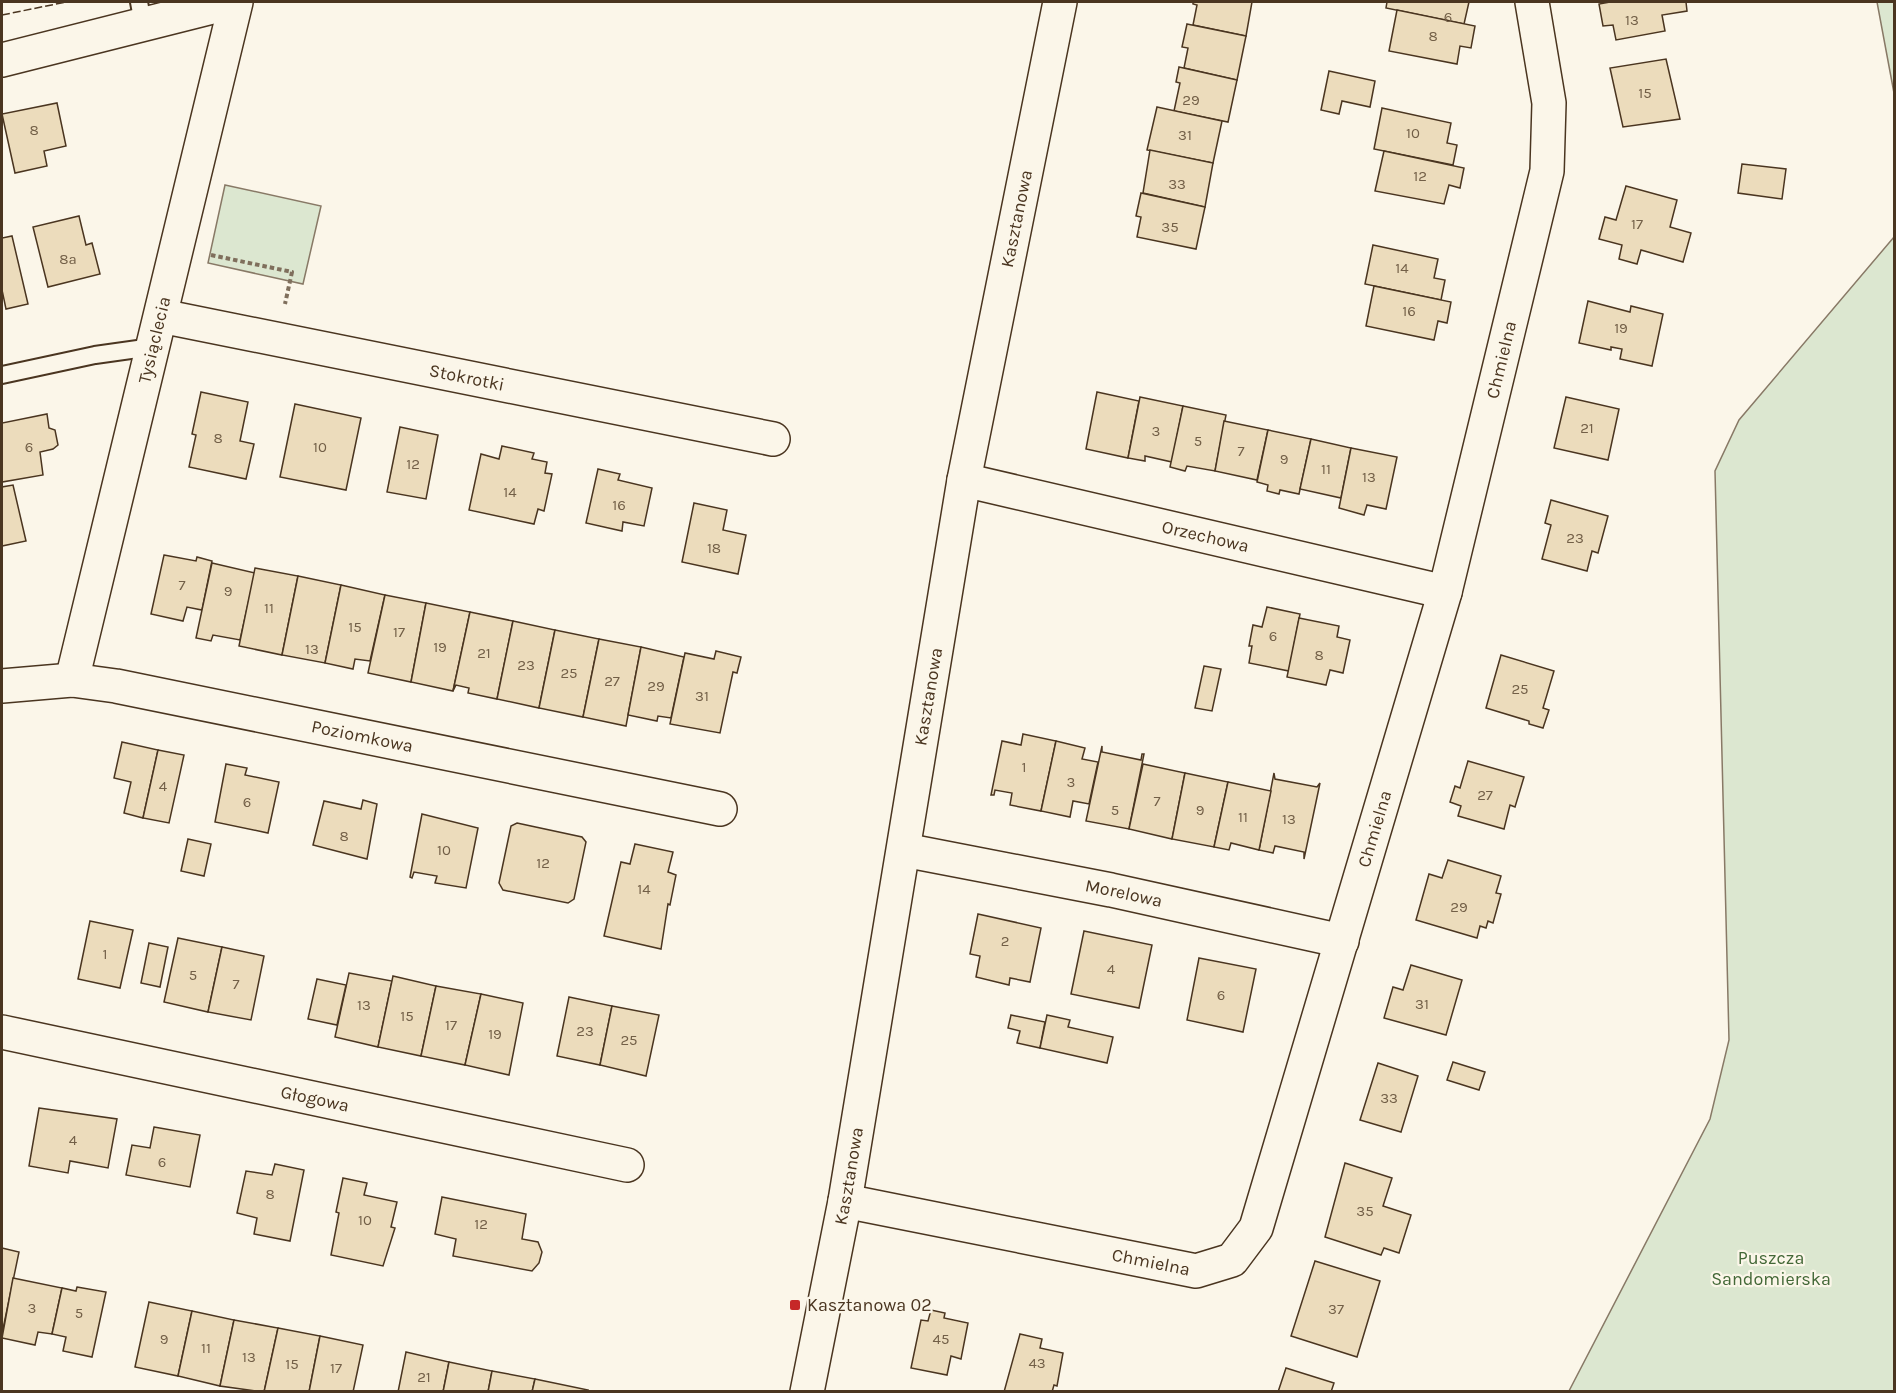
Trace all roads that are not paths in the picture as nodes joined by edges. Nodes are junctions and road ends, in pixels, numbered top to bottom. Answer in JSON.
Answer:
{"nodes":[{"id":1,"x":234,"y":2,"type":"edge"},
{"id":2,"x":1060,"y":2,"type":"edge"},
{"id":3,"x":1532,"y":2,"type":"edge"},
{"id":4,"x":141,"y":13,"type":"edge"},
{"id":5,"x":2,"y":60,"type":"edge"},
{"id":6,"x":160,"y":316,"type":"junction"},
{"id":7,"x":152,"y":347,"type":"junction"},
{"id":8,"x":2,"y":375,"type":"edge"},
{"id":9,"x":772,"y":439,"type":"dead end"},
{"id":10,"x":964,"y":480,"type":"junction"},
{"id":11,"x":1445,"y":592,"type":"junction"},
{"id":12,"x":72,"y":681,"type":"junction"},
{"id":13,"x":2,"y":686,"type":"edge"},
{"id":14,"x":720,"y":809,"type":"dead end"},
{"id":15,"x":904,"y":850,"type":"junction"},
{"id":16,"x":1342,"y":941,"type":"junction"},
{"id":17,"x":2,"y":1032,"type":"edge"},
{"id":18,"x":627,"y":1166,"type":"dead end"},
{"id":19,"x":845,"y":1201,"type":"junction"},
{"id":20,"x":807,"y":1392,"type":"edge"}],
"edges":[{"from":1,"to":4,"type":"street"},
{"from":1,"to":6,"type":"street","name":"Tysiąclecia"},
{"from":2,"to":10,"type":"street","name":"Kasztanowa"},
{"from":3,"to":11,"type":"street","name":"Chmielna"},
{"from":4,"to":5,"type":"street"},
{"from":6,"to":7,"type":"street","name":"Tysiąclecia"},
{"from":6,"to":9,"type":"street","name":"Stokrotki"},
{"from":7,"to":8,"type":"lane"},
{"from":7,"to":12,"type":"street","name":"Tysiąclecia"},
{"from":10,"to":11,"type":"street","name":"Orzechowa"},
{"from":10,"to":15,"type":"street","name":"Kasztanowa"},
{"from":11,"to":16,"type":"street","name":"Chmielna"},
{"from":12,"to":13,"type":"street","name":"Poziomkowa"},
{"from":12,"to":14,"type":"street","name":"Poziomkowa"},
{"from":15,"to":16,"type":"street","name":"Morelowa"},
{"from":15,"to":19,"type":"street","name":"Kasztanowa"},
{"from":16,"to":19,"type":"street","name":"Chmielna"},
{"from":17,"to":18,"type":"street","name":"Głogowa"},
{"from":19,"to":20,"type":"street","name":"Kasztanowa"}]}
